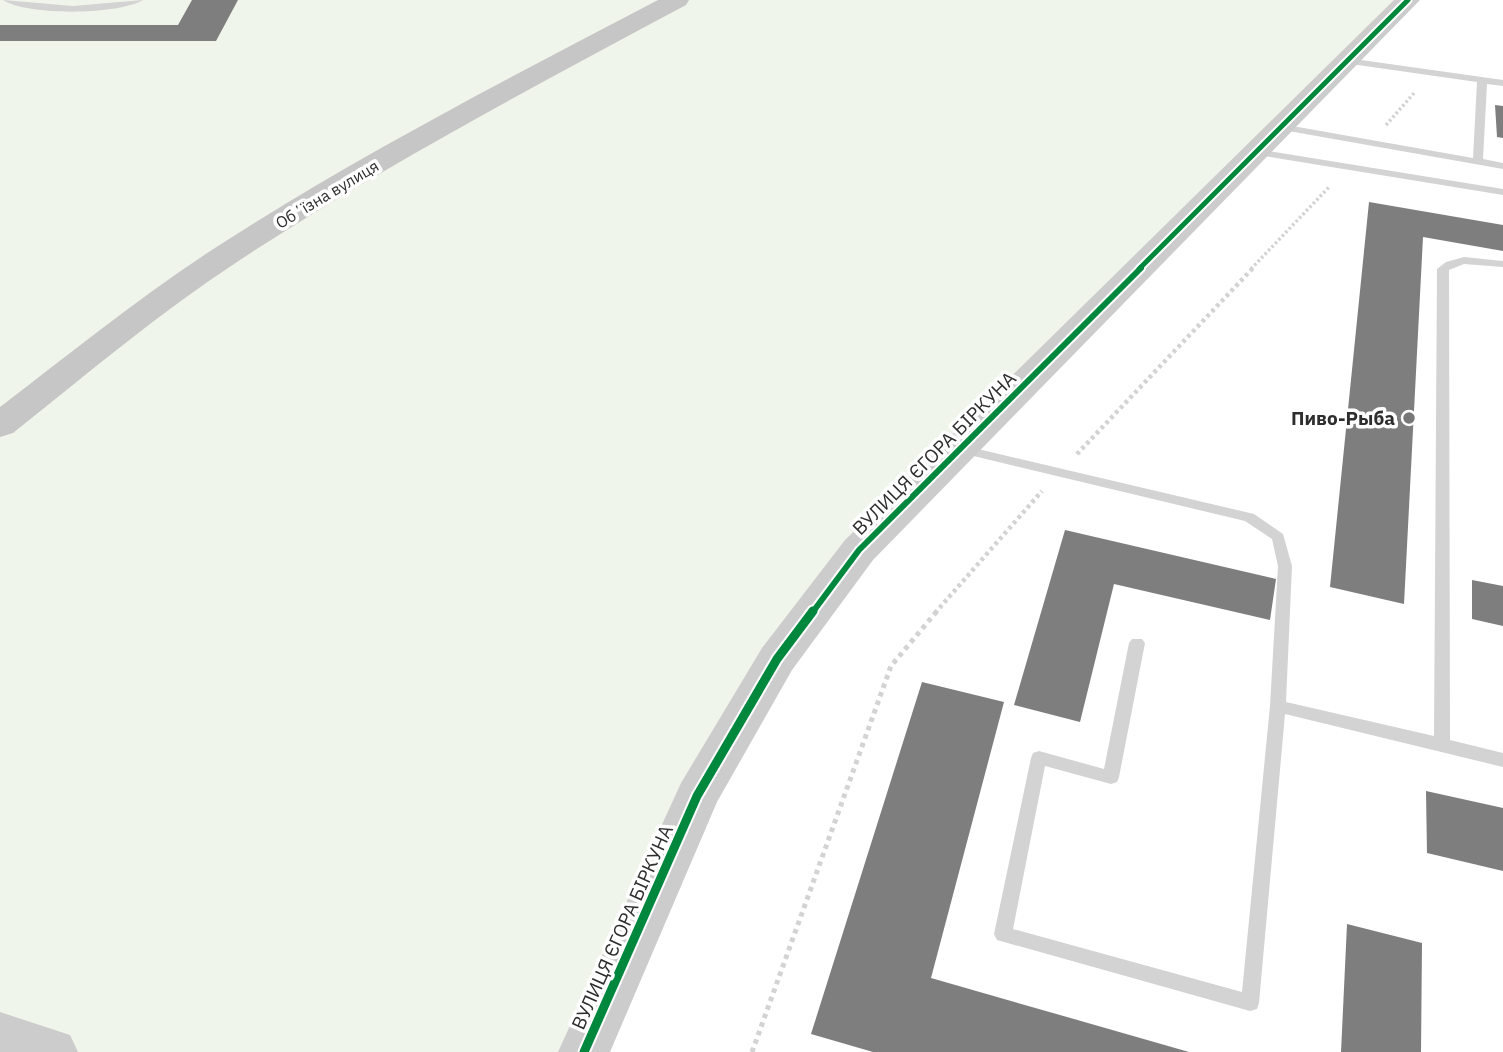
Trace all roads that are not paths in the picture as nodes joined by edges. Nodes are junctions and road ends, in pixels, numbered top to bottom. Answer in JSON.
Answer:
{"nodes":[{"id":1,"x":8,"y":0,"type":"edge"},
{"id":2,"x":138,"y":0,"type":"edge"},
{"id":3,"x":677,"y":0,"type":"edge"},
{"id":4,"x":1408,"y":0,"type":"edge"},
{"id":5,"x":1347,"y":61,"type":"junction"},
{"id":6,"x":1482,"y":80,"type":"junction"},
{"id":7,"x":1503,"y":83,"type":"edge"},
{"id":8,"x":1268,"y":140,"type":"junction"},
{"id":9,"x":1478,"y":161,"type":"junction"},
{"id":10,"x":1503,"y":166,"type":"edge"},
{"id":11,"x":1503,"y":192,"type":"edge"},
{"id":12,"x":1503,"y":264,"type":"edge"},
{"id":13,"x":0,"y":425,"type":"edge"},
{"id":14,"x":961,"y":449,"type":"junction"},
{"id":15,"x":1138,"y":643,"type":"dead end"},
{"id":16,"x":1278,"y":706,"type":"junction"},
{"id":17,"x":1442,"y":744,"type":"junction"},
{"id":18,"x":1503,"y":760,"type":"edge"},
{"id":19,"x":0,"y":1036,"type":"edge"},
{"id":20,"x":52,"y":1052,"type":"edge"},
{"id":21,"x":583,"y":1052,"type":"edge"}],
"edges":[{"from":1,"to":2,"type":"lane"},
{"from":3,"to":13,"type":"main road","name":"Обʼїзна вулиця"},
{"from":4,"to":5,"type":"street","name":"ВУЛИЦЯ ЄГОРА БІРКУНА"},
{"from":5,"to":6,"type":"lane"},
{"from":5,"to":8,"type":"street","name":"ВУЛИЦЯ ЄГОРА БІРКУНА"},
{"from":6,"to":7,"type":"lane"},
{"from":6,"to":9,"type":"lane"},
{"from":8,"to":9,"type":"lane"},
{"from":8,"to":11,"type":"lane"},
{"from":8,"to":14,"type":"street","name":"ВУЛИЦЯ ЄГОРА БІРКУНА"},
{"from":9,"to":10,"type":"lane"},
{"from":12,"to":17,"type":"lane"},
{"from":14,"to":16,"type":"lane"},
{"from":14,"to":21,"type":"street","name":"ВУЛИЦЯ ЄГОРА БІРКУНА"},
{"from":15,"to":16,"type":"lane"},
{"from":16,"to":17,"type":"lane"},
{"from":17,"to":18,"type":"lane"},
{"from":19,"to":20,"type":"street"}]}
